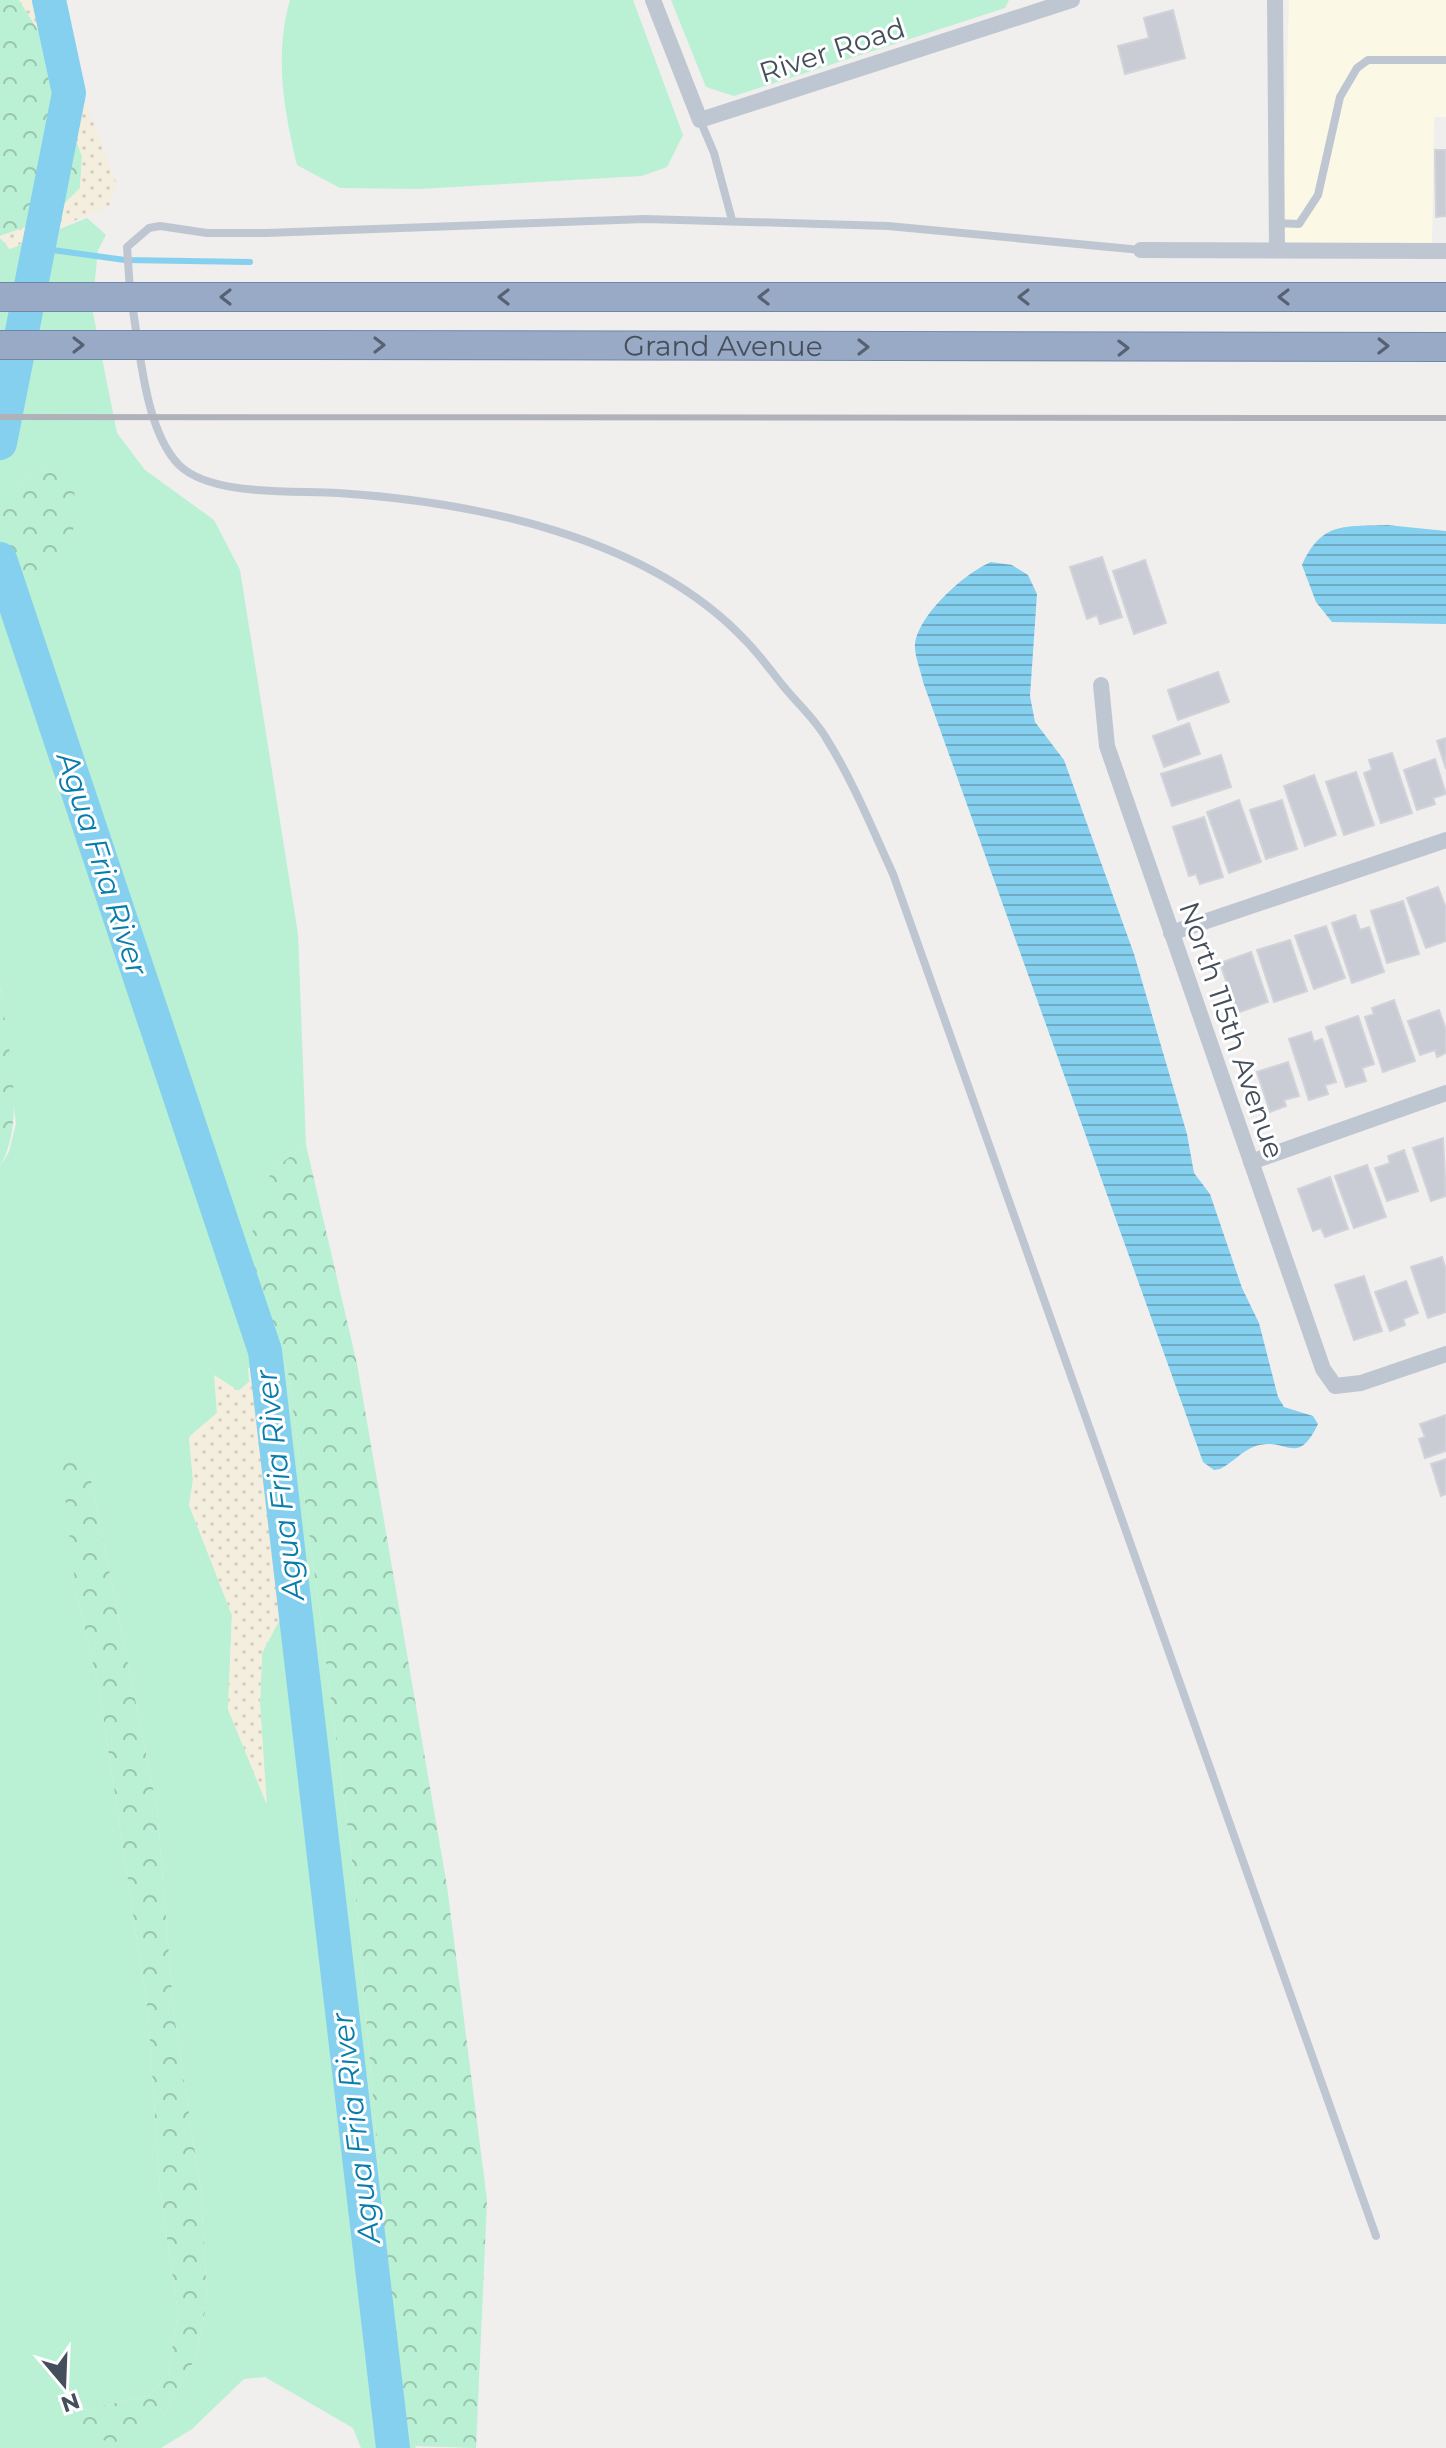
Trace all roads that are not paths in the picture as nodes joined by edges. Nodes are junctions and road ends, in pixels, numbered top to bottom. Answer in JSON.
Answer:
{"nodes":[{"id":1,"x":653,"y":0,"type":"edge"},
{"id":2,"x":1072,"y":0,"type":"edge"},
{"id":3,"x":1275,"y":0,"type":"edge"},
{"id":4,"x":1446,"y":60,"type":"edge"},
{"id":5,"x":700,"y":120,"type":"junction"},
{"id":6,"x":732,"y":220,"type":"junction"},
{"id":7,"x":1276,"y":223,"type":"junction"},
{"id":8,"x":1141,"y":250,"type":"joint"},
{"id":9,"x":1277,"y":250,"type":"junction"},
{"id":10,"x":1446,"y":251,"type":"edge"},
{"id":11,"x":0,"y":297,"type":"edge"},
{"id":12,"x":1446,"y":297,"type":"edge"},
{"id":13,"x":0,"y":345,"type":"edge"},
{"id":14,"x":1446,"y":347,"type":"edge"},
{"id":15,"x":1101,"y":685,"type":"dead end"},
{"id":16,"x":1446,"y":840,"type":"edge"},
{"id":17,"x":1171,"y":933,"type":"junction"},
{"id":18,"x":1446,"y":1093,"type":"edge"},
{"id":19,"x":1251,"y":1162,"type":"junction"},
{"id":20,"x":1446,"y":1354,"type":"edge"},
{"id":21,"x":1376,"y":2236,"type":"dead end"}],
"edges":[{"from":1,"to":5,"type":"street"},
{"from":2,"to":5,"type":"street","name":"River Road"},
{"from":3,"to":7,"type":"street"},
{"from":4,"to":7,"type":"lane"},
{"from":5,"to":6,"type":"lane"},
{"from":6,"to":8,"type":"lane"},
{"from":6,"to":21,"type":"lane"},
{"from":7,"to":9,"type":"street"},
{"from":8,"to":9,"type":"street"},
{"from":9,"to":10,"type":"street"},
{"from":12,"to":11,"type":"highway","name":"Grand Avenue","one_way":true,"bridge":true},
{"from":13,"to":14,"type":"highway","name":"Grand Avenue","one_way":true,"bridge":true},
{"from":15,"to":17,"type":"street","name":"North 115th Avenue"},
{"from":16,"to":17,"type":"street"},
{"from":17,"to":19,"type":"street","name":"North 115th Avenue"},
{"from":18,"to":19,"type":"street"},
{"from":19,"to":20,"type":"street","name":"North 115th Avenue"}]}
